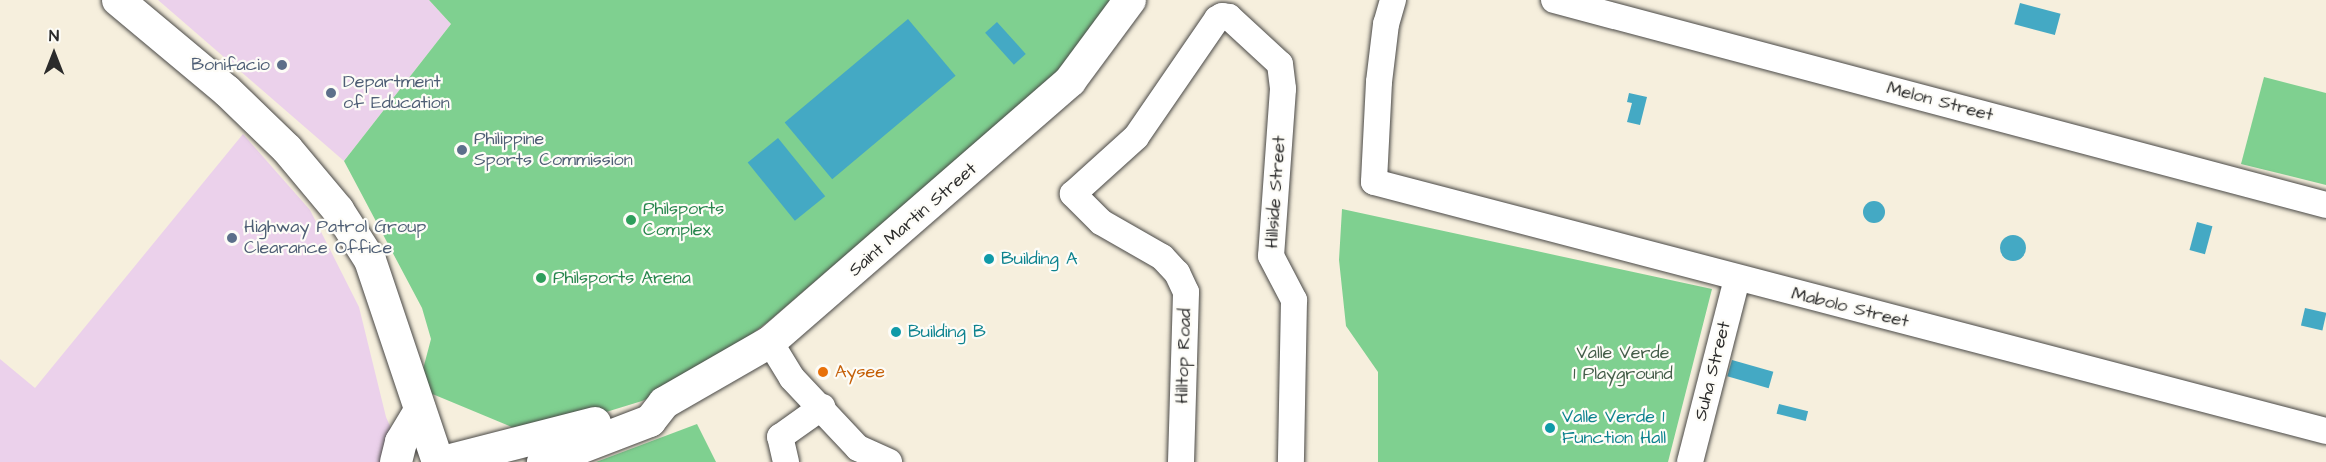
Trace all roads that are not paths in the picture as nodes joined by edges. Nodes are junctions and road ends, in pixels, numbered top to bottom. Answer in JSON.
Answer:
{"nodes":[{"id":1,"x":118,"y":0,"type":"edge"},
{"id":2,"x":1130,"y":0,"type":"edge"},
{"id":3,"x":1393,"y":0,"type":"edge"},
{"id":4,"x":1554,"y":0,"type":"edge"},
{"id":5,"x":2326,"y":205,"type":"edge"},
{"id":6,"x":1162,"y":257,"type":"joint"},
{"id":7,"x":1737,"y":279,"type":"junction"},
{"id":8,"x":770,"y":342,"type":"junction"},
{"id":9,"x":664,"y":403,"type":"junction"},
{"id":10,"x":822,"y":407,"type":"junction"},
{"id":11,"x":420,"y":410,"type":"junction"},
{"id":12,"x":2326,"y":431,"type":"edge"},
{"id":13,"x":396,"y":462,"type":"edge"},
{"id":14,"x":438,"y":462,"type":"edge"},
{"id":15,"x":443,"y":462,"type":"edge"},
{"id":16,"x":543,"y":462,"type":"edge"},
{"id":17,"x":786,"y":462,"type":"edge"},
{"id":18,"x":889,"y":462,"type":"edge"},
{"id":19,"x":1180,"y":462,"type":"edge"},
{"id":20,"x":1291,"y":462,"type":"edge"},
{"id":21,"x":1690,"y":462,"type":"edge"}],
"edges":[{"from":1,"to":11,"type":"street"},
{"from":2,"to":8,"type":"street","name":"Saint Martin Street"},
{"from":3,"to":7,"type":"street","name":"Mabolo Street"},
{"from":4,"to":5,"type":"street","name":"Melon Street"},
{"from":6,"to":19,"type":"street","name":"Hilltop Road"},
{"from":6,"to":20,"type":"street","name":"Hillside Street"},
{"from":7,"to":12,"type":"street","name":"Mabolo Street"},
{"from":7,"to":21,"type":"street","name":"Suha Street"},
{"from":8,"to":9,"type":"street","name":"Saint Martin Street"},
{"from":8,"to":10,"type":"street"},
{"from":9,"to":15,"type":"street","name":"Saint Martin Street"},
{"from":9,"to":16,"type":"street","name":"Saint Martin Street"},
{"from":10,"to":17,"type":"street"},
{"from":10,"to":18,"type":"street"},
{"from":11,"to":13,"type":"street"},
{"from":11,"to":14,"type":"street"}]}
